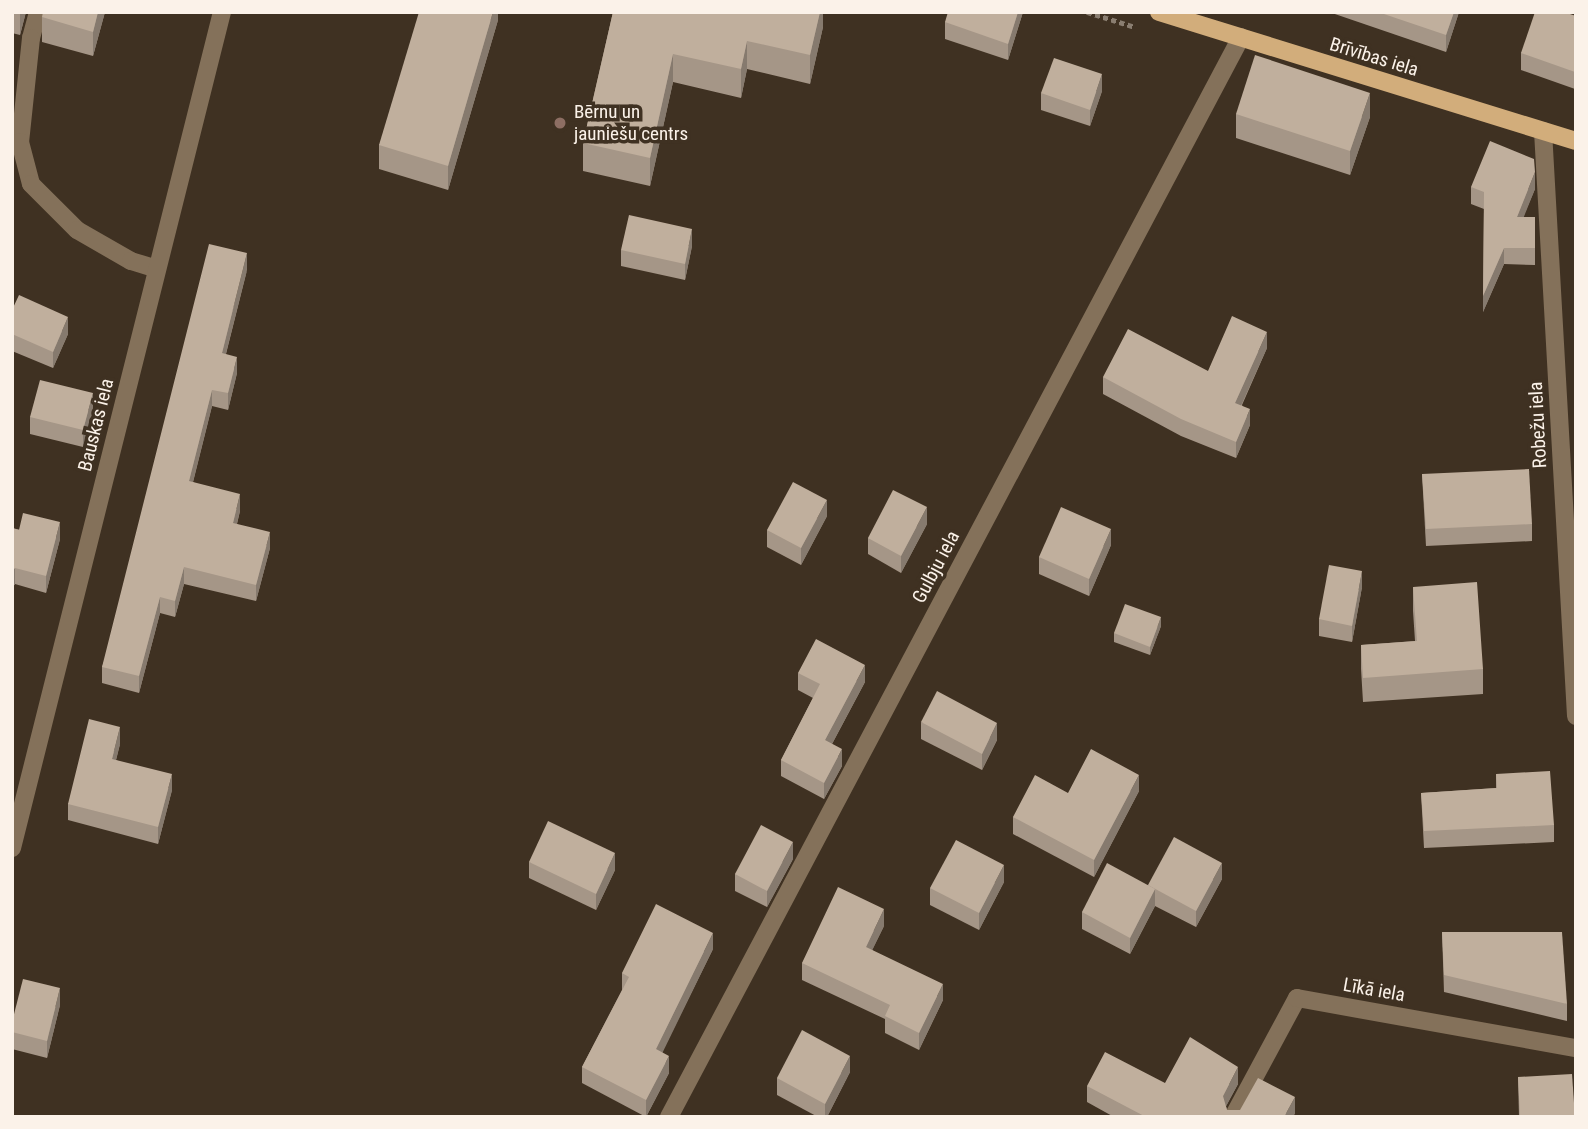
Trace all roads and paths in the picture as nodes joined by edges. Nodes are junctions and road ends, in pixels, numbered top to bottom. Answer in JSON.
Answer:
{"nodes":[{"id":1,"x":38,"y":12,"type":"edge"},
{"id":2,"x":222,"y":12,"type":"edge"},
{"id":3,"x":1159,"y":12,"type":"edge"},
{"id":4,"x":1241,"y":37,"type":"junction"},
{"id":5,"x":1543,"y":131,"type":"junction"},
{"id":6,"x":1576,"y":141,"type":"edge"},
{"id":7,"x":157,"y":269,"type":"junction"},
{"id":8,"x":1576,"y":716,"type":"edge"},
{"id":9,"x":12,"y":848,"type":"edge"},
{"id":10,"x":1576,"y":1048,"type":"edge"},
{"id":11,"x":669,"y":1117,"type":"edge"},
{"id":12,"x":1233,"y":1117,"type":"edge"}],
"edges":[{"from":1,"to":7,"type":"street"},
{"from":2,"to":7,"type":"street","name":"Bauskas iela"},
{"from":3,"to":4,"type":"main road","name":"Brīvības iela"},
{"from":4,"to":5,"type":"main road","name":"Brīvības iela"},
{"from":4,"to":11,"type":"street","name":"Gulbju iela"},
{"from":5,"to":6,"type":"main road","name":"Brīvības iela"},
{"from":5,"to":8,"type":"street","name":"Robežu iela"},
{"from":7,"to":9,"type":"street","name":"Bauskas iela"},
{"from":10,"to":12,"type":"street","name":"Līkā iela"}]}
